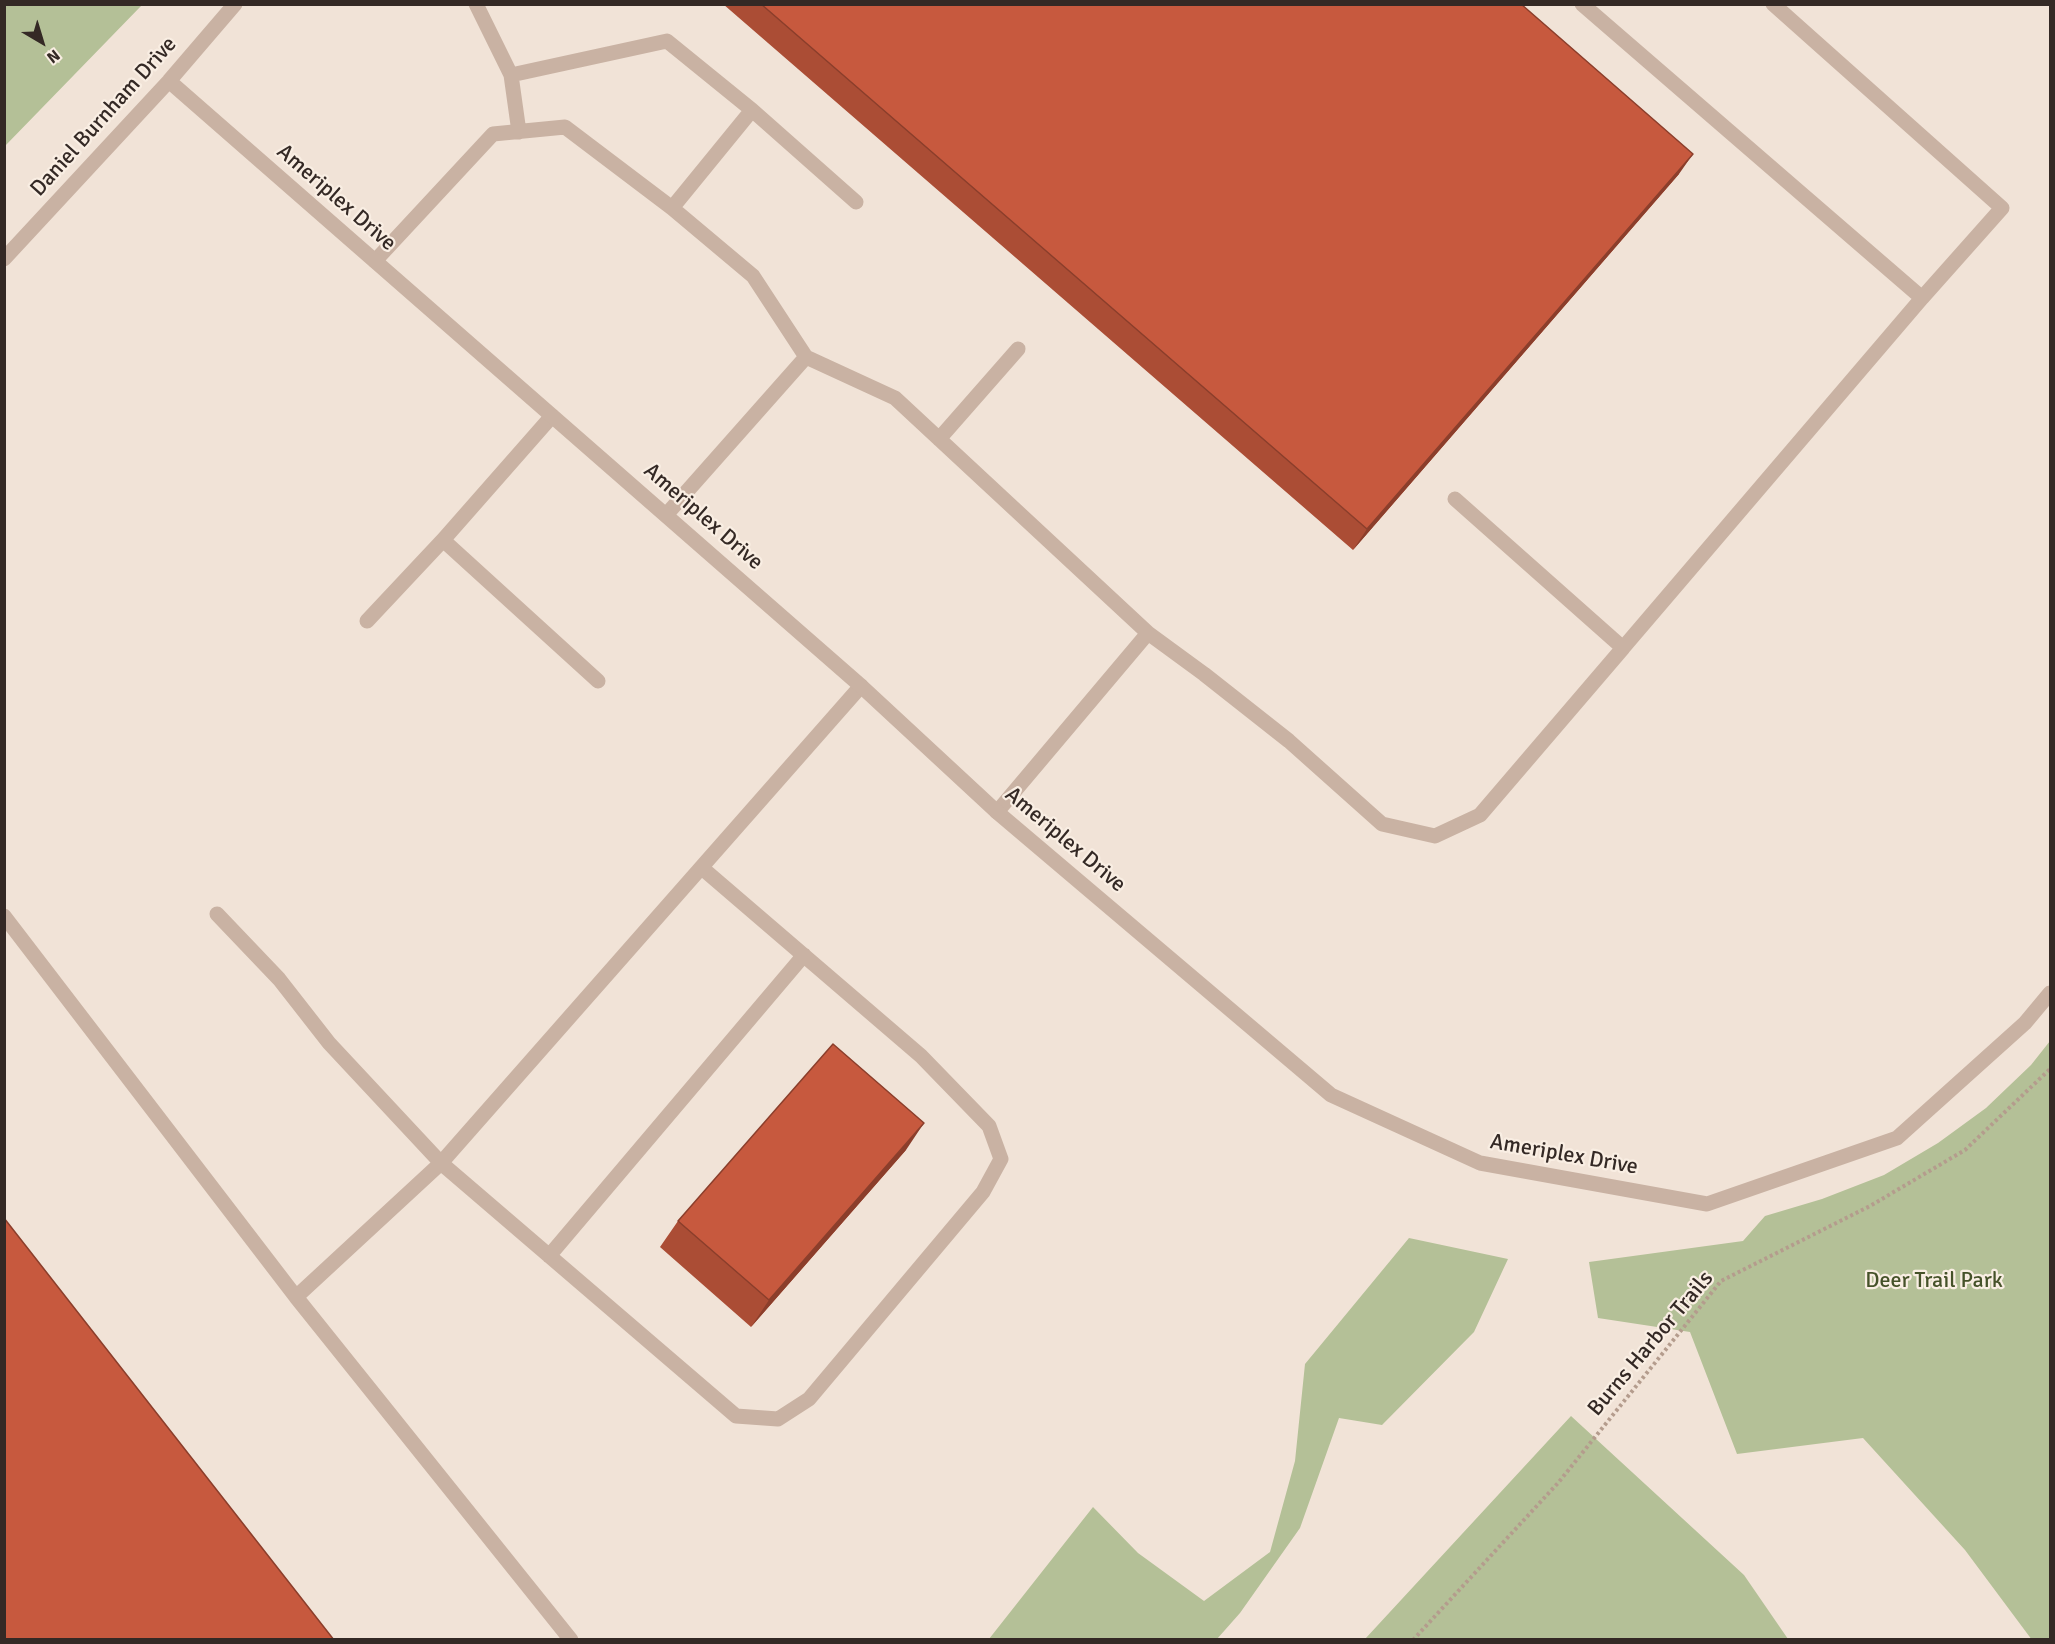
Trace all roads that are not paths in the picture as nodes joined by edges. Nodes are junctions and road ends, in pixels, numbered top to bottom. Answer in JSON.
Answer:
{"nodes":[{"id":1,"x":235,"y":4,"type":"edge"},
{"id":2,"x":476,"y":4,"type":"edge"},
{"id":3,"x":1582,"y":4,"type":"edge"},
{"id":4,"x":1773,"y":4,"type":"edge"},
{"id":5,"x":511,"y":75,"type":"junction"},
{"id":6,"x":169,"y":81,"type":"junction"},
{"id":7,"x":752,"y":110,"type":"junction"},
{"id":8,"x":519,"y":132,"type":"junction"},
{"id":9,"x":856,"y":202,"type":"dead end"},
{"id":10,"x":672,"y":208,"type":"junction"},
{"id":11,"x":4,"y":259,"type":"edge"},
{"id":12,"x":375,"y":261,"type":"junction"},
{"id":13,"x":1922,"y":298,"type":"junction"},
{"id":14,"x":1018,"y":349,"type":"dead end"},
{"id":15,"x":806,"y":357,"type":"junction"},
{"id":16,"x":552,"y":416,"type":"junction"},
{"id":17,"x":939,"y":439,"type":"junction"},
{"id":18,"x":1455,"y":499,"type":"dead end"},
{"id":19,"x":666,"y":515,"type":"junction"},
{"id":20,"x":443,"y":540,"type":"junction"},
{"id":21,"x":367,"y":621,"type":"dead end"},
{"id":22,"x":1148,"y":633,"type":"junction"},
{"id":23,"x":1623,"y":648,"type":"junction"},
{"id":24,"x":598,"y":681,"type":"dead end"},
{"id":25,"x":861,"y":686,"type":"junction"},
{"id":26,"x":997,"y":813,"type":"junction"},
{"id":27,"x":702,"y":868,"type":"junction"},
{"id":28,"x":217,"y":914,"type":"dead end"},
{"id":29,"x":4,"y":916,"type":"edge"},
{"id":30,"x":804,"y":955,"type":"junction"},
{"id":31,"x":2050,"y":993,"type":"edge"},
{"id":32,"x":441,"y":1163,"type":"junction"},
{"id":33,"x":549,"y":1256,"type":"junction"},
{"id":34,"x":296,"y":1297,"type":"junction"},
{"id":35,"x":571,"y":1640,"type":"edge"}],
"edges":[{"from":1,"to":6,"type":"street","name":"Daniel Burnham Drive"},
{"from":2,"to":5,"type":"street"},
{"from":3,"to":13,"type":"street"},
{"from":4,"to":13,"type":"street"},
{"from":5,"to":7,"type":"street"},
{"from":5,"to":8,"type":"street"},
{"from":6,"to":11,"type":"street","name":"Daniel Burnham Drive"},
{"from":6,"to":12,"type":"street","name":"Ameriplex Drive"},
{"from":7,"to":9,"type":"street"},
{"from":7,"to":10,"type":"street"},
{"from":8,"to":10,"type":"street"},
{"from":8,"to":12,"type":"street"},
{"from":10,"to":15,"type":"street"},
{"from":12,"to":16,"type":"street","name":"Ameriplex Drive"},
{"from":13,"to":23,"type":"street"},
{"from":14,"to":17,"type":"street"},
{"from":15,"to":17,"type":"street"},
{"from":15,"to":19,"type":"street"},
{"from":16,"to":19,"type":"street","name":"Ameriplex Drive"},
{"from":16,"to":20,"type":"street"},
{"from":17,"to":22,"type":"street"},
{"from":18,"to":23,"type":"street"},
{"from":19,"to":25,"type":"street","name":"Ameriplex Drive"},
{"from":20,"to":21,"type":"street"},
{"from":20,"to":24,"type":"street"},
{"from":22,"to":23,"type":"street"},
{"from":22,"to":26,"type":"street"},
{"from":25,"to":26,"type":"street","name":"Ameriplex Drive"},
{"from":25,"to":27,"type":"street"},
{"from":26,"to":31,"type":"street","name":"Ameriplex Drive"},
{"from":27,"to":30,"type":"street"},
{"from":27,"to":32,"type":"street"},
{"from":28,"to":32,"type":"street"},
{"from":29,"to":34,"type":"street"},
{"from":30,"to":33,"type":"street"},
{"from":30,"to":33,"type":"street"},
{"from":32,"to":33,"type":"street"},
{"from":32,"to":34,"type":"street"},
{"from":34,"to":35,"type":"street"}]}
